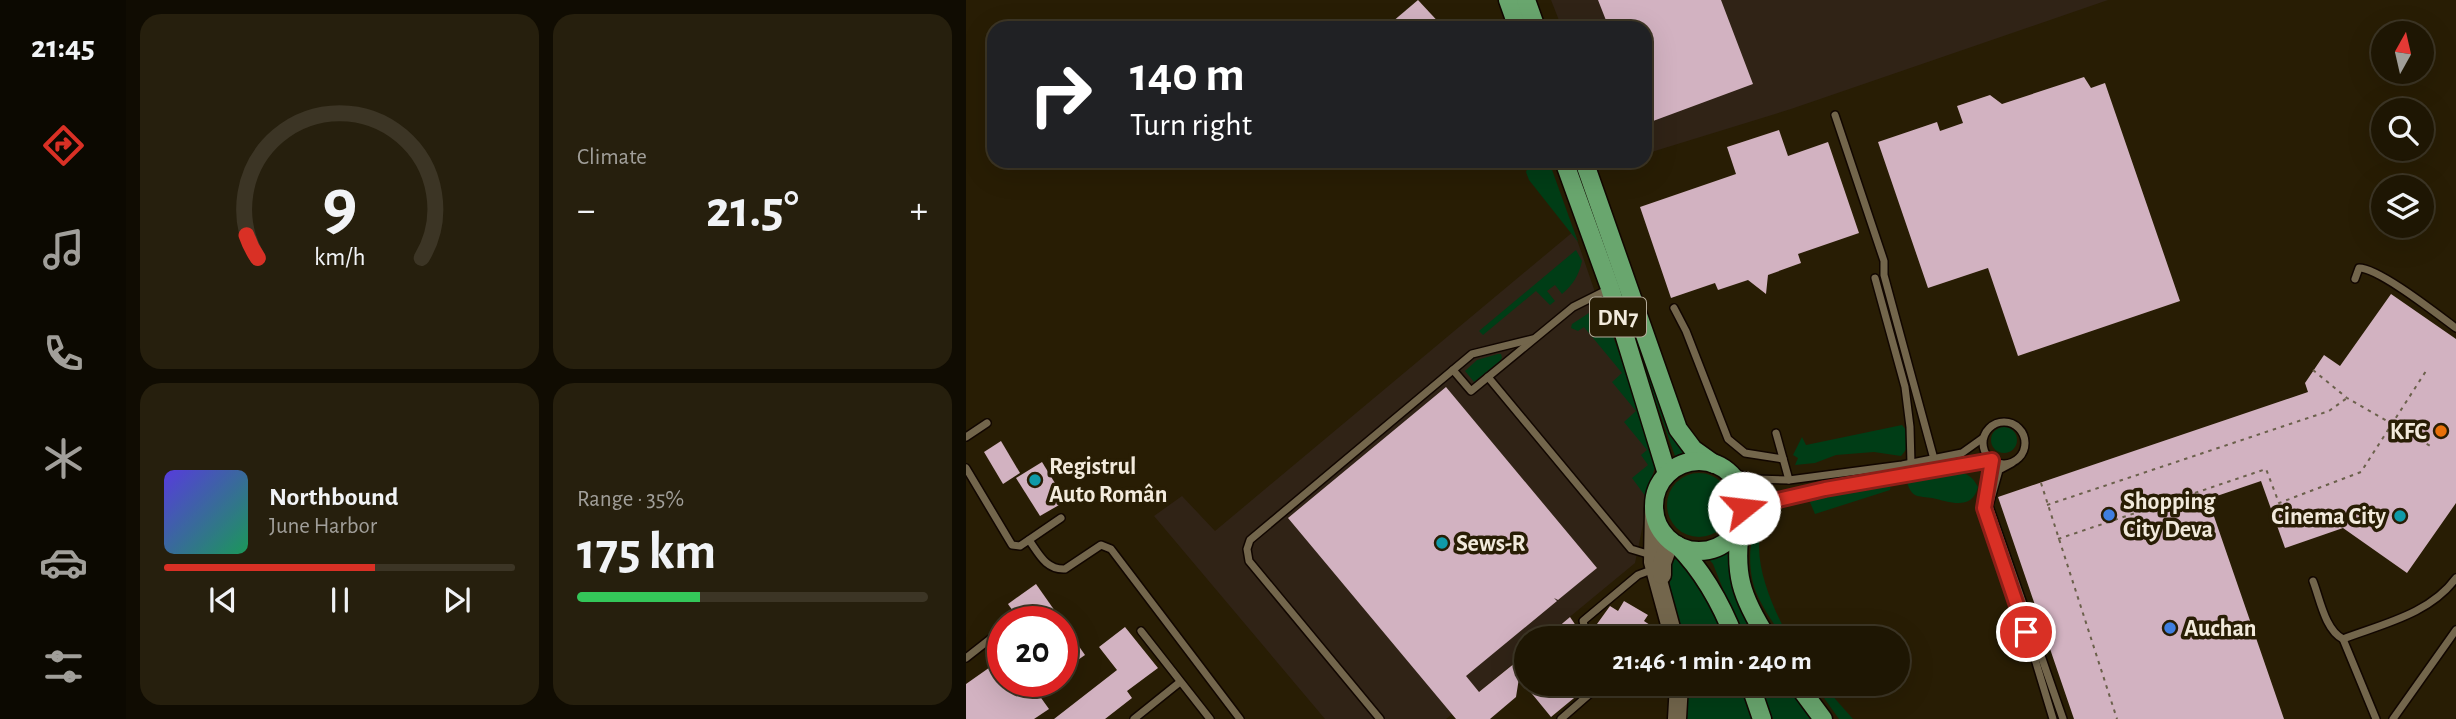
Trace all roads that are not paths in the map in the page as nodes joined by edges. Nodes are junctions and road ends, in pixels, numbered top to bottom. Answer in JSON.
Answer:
{"nodes":[{"id":1,"x":1508,"y":0,"type":"edge"},
{"id":2,"x":1526,"y":0,"type":"edge"},
{"id":3,"x":1516,"y":21,"type":"edge"},
{"id":4,"x":1534,"y":21,"type":"edge"},
{"id":5,"x":1835,"y":115,"type":"dead end"},
{"id":6,"x":1566,"y":168,"type":"edge"},
{"id":7,"x":1586,"y":168,"type":"edge"},
{"id":8,"x":1875,"y":278,"type":"dead end"},
{"id":9,"x":2355,"y":279,"type":"dead end"},
{"id":10,"x":1609,"y":288,"type":"junction"},
{"id":11,"x":1674,"y":308,"type":"dead end"},
{"id":12,"x":2456,"y":328,"type":"edge"},
{"id":13,"x":1533,"y":339,"type":"junction"},
{"id":14,"x":1453,"y":370,"type":"junction"},
{"id":15,"x":1488,"y":377,"type":"junction"},
{"id":16,"x":987,"y":423,"type":"dead end"},
{"id":17,"x":1776,"y":433,"type":"dead end"},
{"id":18,"x":966,"y":437,"type":"edge"},
{"id":19,"x":1983,"y":438,"type":"junction"},
{"id":20,"x":1783,"y":459,"type":"junction"},
{"id":21,"x":1934,"y":459,"type":"junction"},
{"id":22,"x":1992,"y":460,"type":"junction"},
{"id":23,"x":2012,"y":463,"type":"junction"},
{"id":24,"x":1910,"y":464,"type":"junction"},
{"id":25,"x":1720,"y":467,"type":"junction"},
{"id":26,"x":966,"y":468,"type":"edge"},
{"id":27,"x":1667,"y":474,"type":"junction"},
{"id":28,"x":1789,"y":481,"type":"junction"},
{"id":29,"x":1654,"y":509,"type":"junction"},
{"id":30,"x":1742,"y":515,"type":"junction"},
{"id":31,"x":1061,"y":518,"type":"dead end"},
{"id":32,"x":1029,"y":540,"type":"junction"},
{"id":33,"x":1673,"y":543,"type":"junction"},
{"id":34,"x":1654,"y":562,"type":"junction"},
{"id":35,"x":2456,"y":578,"type":"edge"},
{"id":36,"x":2313,"y":581,"type":"dead end"},
{"id":37,"x":1665,"y":603,"type":"junction"},
{"id":38,"x":1584,"y":626,"type":"edge"},
{"id":39,"x":1671,"y":626,"type":"edge"},
{"id":40,"x":1730,"y":626,"type":"edge"},
{"id":41,"x":1761,"y":626,"type":"edge"},
{"id":42,"x":2456,"y":630,"type":"edge"},
{"id":43,"x":1141,"y":631,"type":"dead end"},
{"id":44,"x":2343,"y":639,"type":"junction"},
{"id":45,"x":987,"y":642,"type":"edge"},
{"id":46,"x":966,"y":658,"type":"edge"},
{"id":47,"x":1180,"y":682,"type":"junction"},
{"id":48,"x":1587,"y":696,"type":"edge"},
{"id":49,"x":1678,"y":696,"type":"edge"},
{"id":50,"x":1754,"y":696,"type":"edge"},
{"id":51,"x":1806,"y":696,"type":"edge"},
{"id":52,"x":1134,"y":719,"type":"edge"},
{"id":53,"x":1210,"y":719,"type":"edge"},
{"id":54,"x":1240,"y":719,"type":"edge"},
{"id":55,"x":1380,"y":719,"type":"edge"},
{"id":56,"x":1561,"y":719,"type":"edge"},
{"id":57,"x":1677,"y":719,"type":"edge"},
{"id":58,"x":1762,"y":719,"type":"edge"},
{"id":59,"x":1823,"y":719,"type":"edge"},
{"id":60,"x":2053,"y":719,"type":"edge"},
{"id":61,"x":2063,"y":719,"type":"edge"},
{"id":62,"x":2376,"y":719,"type":"edge"},
{"id":63,"x":2393,"y":719,"type":"edge"}],
"edges":[{"from":1,"to":3,"type":"main road"},
{"from":2,"to":4,"type":"main road"},
{"from":5,"to":21,"type":"lane"},
{"from":6,"to":10,"type":"main road","number":"DN7"},
{"from":7,"to":25,"type":"main road","number":"DN7"},
{"from":8,"to":24,"type":"lane"},
{"from":9,"to":12,"type":"lane"},
{"from":10,"to":13,"type":"lane"},
{"from":10,"to":27,"type":"main road","number":"DN7"},
{"from":11,"to":20,"type":"lane"},
{"from":13,"to":14,"type":"lane"},
{"from":13,"to":15,"type":"lane"},
{"from":14,"to":15,"type":"lane"},
{"from":14,"to":55,"type":"lane"},
{"from":15,"to":34,"type":"lane"},
{"from":16,"to":18,"type":"lane"},
{"from":17,"to":20,"type":"lane"},
{"from":19,"to":21,"type":"lane"},
{"from":19,"to":22,"type":"lane"},
{"from":19,"to":23,"type":"lane"},
{"from":20,"to":28,"type":"lane"},
{"from":21,"to":24,"type":"lane"},
{"from":22,"to":23,"type":"lane"},
{"from":22,"to":30,"type":"lane"},
{"from":22,"to":60,"type":"lane"},
{"from":23,"to":61,"type":"lane"},
{"from":24,"to":28,"type":"lane"},
{"from":25,"to":27,"type":"main road"},
{"from":25,"to":28,"type":"lane"},
{"from":25,"to":30,"type":"main road","number":"DN7"},
{"from":26,"to":32,"type":"lane"},
{"from":27,"to":29,"type":"main road"},
{"from":29,"to":33,"type":"main road"},
{"from":29,"to":34,"type":"main road"},
{"from":30,"to":33,"type":"main road"},
{"from":30,"to":41,"type":"main road","number":"DN7"},
{"from":31,"to":32,"type":"lane"},
{"from":32,"to":54,"type":"lane"},
{"from":33,"to":37,"type":"main road"},
{"from":33,"to":40,"type":"main road"},
{"from":34,"to":37,"type":"main road"},
{"from":34,"to":38,"type":"lane"},
{"from":35,"to":44,"type":"lane"},
{"from":36,"to":44,"type":"lane"},
{"from":37,"to":39,"type":"main road"},
{"from":42,"to":63,"type":"lane"},
{"from":43,"to":47,"type":"lane"},
{"from":44,"to":62,"type":"lane"},
{"from":45,"to":46,"type":"lane"},
{"from":47,"to":52,"type":"lane"},
{"from":47,"to":53,"type":"lane"},
{"from":48,"to":56,"type":"lane"},
{"from":49,"to":57,"type":"main road"},
{"from":50,"to":58,"type":"main road"},
{"from":51,"to":59,"type":"main road"}]}
